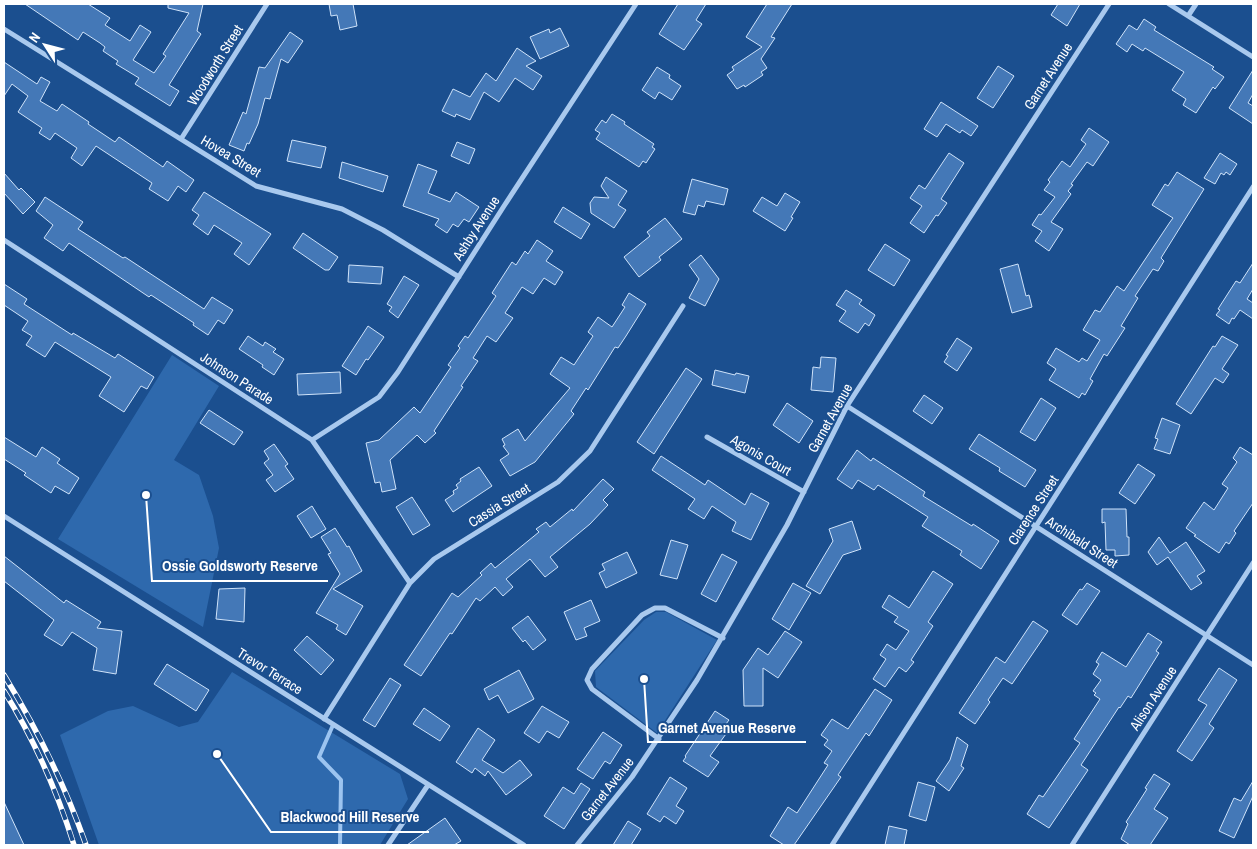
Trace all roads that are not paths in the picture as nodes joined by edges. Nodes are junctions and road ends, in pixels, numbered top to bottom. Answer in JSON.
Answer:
{"nodes":[{"id":1,"x":267,"y":4,"type":"edge"},
{"id":2,"x":636,"y":4,"type":"edge"},
{"id":3,"x":1109,"y":4,"type":"edge"},
{"id":4,"x":1169,"y":4,"type":"edge"},
{"id":5,"x":1196,"y":4,"type":"edge"},
{"id":6,"x":1188,"y":16,"type":"junction"},
{"id":7,"x":4,"y":29,"type":"edge"},
{"id":8,"x":1253,"y":57,"type":"edge"},
{"id":9,"x":181,"y":139,"type":"junction"},
{"id":10,"x":1253,"y":187,"type":"edge"},
{"id":11,"x":4,"y":240,"type":"edge"},
{"id":12,"x":458,"y":277,"type":"junction"},
{"id":13,"x":683,"y":306,"type":"dead end"},
{"id":14,"x":847,"y":406,"type":"junction"},
{"id":15,"x":707,"y":437,"type":"dead end"},
{"id":16,"x":312,"y":440,"type":"junction"},
{"id":17,"x":804,"y":492,"type":"junction"},
{"id":18,"x":4,"y":516,"type":"edge"},
{"id":19,"x":1036,"y":526,"type":"junction"},
{"id":20,"x":1253,"y":563,"type":"edge"},
{"id":21,"x":410,"y":583,"type":"junction"},
{"id":22,"x":1207,"y":636,"type":"junction"},
{"id":23,"x":723,"y":638,"type":"junction"},
{"id":24,"x":1253,"y":665,"type":"edge"},
{"id":25,"x":324,"y":719,"type":"junction"},
{"id":26,"x":659,"y":738,"type":"junction"},
{"id":27,"x":428,"y":785,"type":"junction"},
{"id":28,"x":388,"y":845,"type":"edge"},
{"id":29,"x":524,"y":845,"type":"edge"},
{"id":30,"x":577,"y":845,"type":"edge"},
{"id":31,"x":832,"y":845,"type":"edge"},
{"id":32,"x":1072,"y":845,"type":"edge"}],
"edges":[{"from":1,"to":9,"type":"street","name":"Woodworth Street"},
{"from":2,"to":12,"type":"street","name":"Ashby Avenue"},
{"from":3,"to":14,"type":"street","name":"Garnet Avenue"},
{"from":4,"to":6,"type":"street"},
{"from":5,"to":6,"type":"street"},
{"from":6,"to":8,"type":"street"},
{"from":7,"to":9,"type":"street","name":"Hovea Street"},
{"from":9,"to":12,"type":"street","name":"Hovea Street"},
{"from":10,"to":19,"type":"street","name":"Clarence Street"},
{"from":11,"to":16,"type":"street","name":"Johnson Parade"},
{"from":12,"to":16,"type":"street","name":"Ashby Avenue"},
{"from":13,"to":21,"type":"street","name":"Cassia Street"},
{"from":14,"to":17,"type":"street","name":"Garnet Avenue"},
{"from":14,"to":19,"type":"street","name":"Archibald Street"},
{"from":15,"to":17,"type":"street","name":"Agonis Court"},
{"from":16,"to":21,"type":"street","name":"Johnson Parade"},
{"from":17,"to":23,"type":"street","name":"Garnet Avenue"},
{"from":18,"to":25,"type":"street","name":"Trevor Terrace"},
{"from":19,"to":22,"type":"street","name":"Archibald Street"},
{"from":19,"to":31,"type":"street","name":"Clarence Street"},
{"from":20,"to":22,"type":"street","name":"Alison Avenue"},
{"from":21,"to":25,"type":"street","name":"Cassia Street"},
{"from":22,"to":24,"type":"street","name":"Archibald Street"},
{"from":22,"to":32,"type":"street","name":"Alison Avenue"},
{"from":23,"to":26,"type":"street","name":"Garnet Avenue"},
{"from":23,"to":26,"type":"street"},
{"from":25,"to":27,"type":"street","name":"Trevor Terrace"},
{"from":26,"to":30,"type":"street","name":"Garnet Avenue"},
{"from":27,"to":28,"type":"street"},
{"from":27,"to":29,"type":"street","name":"Trevor Terrace"}]}
